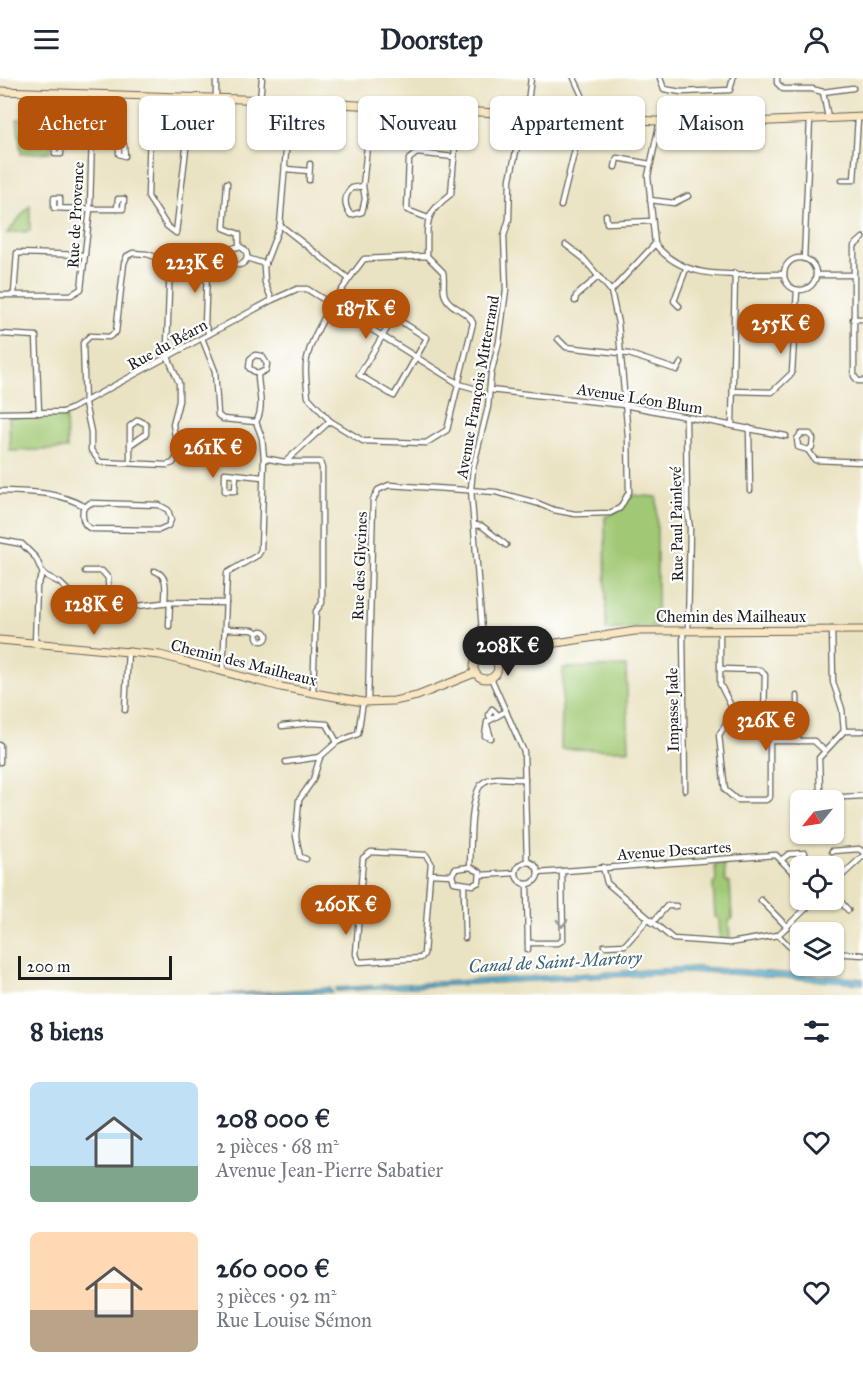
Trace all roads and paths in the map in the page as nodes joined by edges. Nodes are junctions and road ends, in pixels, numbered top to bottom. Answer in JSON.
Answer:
{"nodes":[{"id":1,"x":216,"y":78,"type":"edge"},
{"id":2,"x":262,"y":78,"type":"edge"},
{"id":3,"x":531,"y":78,"type":"edge"},
{"id":4,"x":574,"y":78,"type":"edge"},
{"id":5,"x":660,"y":78,"type":"edge"},
{"id":6,"x":733,"y":78,"type":"edge"},
{"id":7,"x":777,"y":78,"type":"edge"},
{"id":8,"x":853,"y":88,"type":"dead end"},
{"id":9,"x":0,"y":91,"type":"edge"},
{"id":10,"x":823,"y":92,"type":"junction"},
{"id":11,"x":93,"y":95,"type":"joint"},
{"id":12,"x":151,"y":96,"type":"edge"},
{"id":13,"x":216,"y":96,"type":"edge"},
{"id":14,"x":260,"y":96,"type":"edge"},
{"id":15,"x":529,"y":96,"type":"edge"},
{"id":16,"x":582,"y":96,"type":"edge"},
{"id":17,"x":828,"y":118,"type":"junction"},
{"id":18,"x":861,"y":118,"type":"edge"},
{"id":19,"x":810,"y":119,"type":"junction"},
{"id":20,"x":765,"y":121,"type":"edge"},
{"id":21,"x":657,"y":134,"type":"edge"},
{"id":22,"x":91,"y":150,"type":"edge"},
{"id":23,"x":149,"y":150,"type":"edge"},
{"id":24,"x":186,"y":150,"type":"edge"},
{"id":25,"x":287,"y":150,"type":"edge"},
{"id":26,"x":367,"y":150,"type":"edge"},
{"id":27,"x":455,"y":150,"type":"edge"},
{"id":28,"x":516,"y":150,"type":"edge"},
{"id":29,"x":576,"y":150,"type":"edge"},
{"id":30,"x":454,"y":157,"type":"junction"},
{"id":31,"x":310,"y":164,"type":"dead end"},
{"id":32,"x":650,"y":164,"type":"junction"},
{"id":33,"x":615,"y":167,"type":"dead end"},
{"id":34,"x":286,"y":169,"type":"junction"},
{"id":35,"x":309,"y":171,"type":"junction"},
{"id":36,"x":309,"y":180,"type":"dead end"},
{"id":37,"x":842,"y":180,"type":"dead end"},
{"id":38,"x":227,"y":183,"type":"dead end"},
{"id":39,"x":363,"y":186,"type":"junction"},
{"id":40,"x":688,"y":196,"type":"dead end"},
{"id":41,"x":650,"y":200,"type":"junction"},
{"id":42,"x":561,"y":206,"type":"dead end"},
{"id":43,"x":60,"y":208,"type":"dead end"},
{"id":44,"x":90,"y":209,"type":"junction"},
{"id":45,"x":117,"y":209,"type":"dead end"},
{"id":46,"x":606,"y":215,"type":"dead end"},
{"id":47,"x":428,"y":218,"type":"junction"},
{"id":48,"x":652,"y":221,"type":"junction"},
{"id":49,"x":280,"y":225,"type":"junction"},
{"id":50,"x":863,"y":238,"type":"edge"},
{"id":51,"x":655,"y":244,"type":"junction"},
{"id":52,"x":566,"y":245,"type":"dead end"},
{"id":53,"x":239,"y":247,"type":"junction"},
{"id":54,"x":85,"y":255,"type":"junction"},
{"id":55,"x":427,"y":256,"type":"junction"},
{"id":56,"x":247,"y":258,"type":"junction"},
{"id":57,"x":804,"y":259,"type":"junction"},
{"id":58,"x":170,"y":262,"type":"junction"},
{"id":59,"x":265,"y":264,"type":"junction"},
{"id":60,"x":686,"y":269,"type":"junction"},
{"id":61,"x":735,"y":273,"type":"junction"},
{"id":62,"x":784,"y":274,"type":"junction"},
{"id":63,"x":816,"y":275,"type":"junction"},
{"id":64,"x":853,"y":275,"type":"junction"},
{"id":65,"x":599,"y":276,"type":"junction"},
{"id":66,"x":349,"y":279,"type":"junction"},
{"id":67,"x":797,"y":290,"type":"junction"},
{"id":68,"x":611,"y":291,"type":"junction"},
{"id":69,"x":14,"y":294,"type":"junction"},
{"id":70,"x":0,"y":295,"type":"edge"},
{"id":71,"x":272,"y":300,"type":"junction"},
{"id":72,"x":575,"y":301,"type":"dead end"},
{"id":73,"x":334,"y":306,"type":"junction"},
{"id":74,"x":679,"y":306,"type":"dead end"},
{"id":75,"x":853,"y":319,"type":"junction"},
{"id":76,"x":863,"y":319,"type":"edge"},
{"id":77,"x":0,"y":334,"type":"edge"},
{"id":78,"x":209,"y":334,"type":"junction"},
{"id":79,"x":382,"y":338,"type":"junction"},
{"id":80,"x":202,"y":339,"type":"junction"},
{"id":81,"x":558,"y":339,"type":"dead end"},
{"id":82,"x":619,"y":353,"type":"junction"},
{"id":83,"x":168,"y":357,"type":"junction"},
{"id":84,"x":417,"y":359,"type":"junction"},
{"id":85,"x":681,"y":363,"type":"dead end"},
{"id":86,"x":258,"y":374,"type":"junction"},
{"id":87,"x":863,"y":381,"type":"edge"},
{"id":88,"x":459,"y":384,"type":"junction"},
{"id":89,"x":480,"y":390,"type":"dead end"},
{"id":90,"x":490,"y":390,"type":"junction"},
{"id":91,"x":733,"y":391,"type":"junction"},
{"id":92,"x":85,"y":404,"type":"junction"},
{"id":93,"x":624,"y":405,"type":"junction"},
{"id":94,"x":0,"y":413,"type":"edge"},
{"id":95,"x":39,"y":413,"type":"junction"},
{"id":96,"x":686,"y":418,"type":"junction"},
{"id":97,"x":330,"y":421,"type":"junction"},
{"id":98,"x":256,"y":422,"type":"junction"},
{"id":99,"x":732,"y":425,"type":"junction"},
{"id":100,"x":749,"y":428,"type":"junction"},
{"id":101,"x":786,"y":436,"type":"dead end"},
{"id":102,"x":130,"y":445,"type":"junction"},
{"id":103,"x":807,"y":450,"type":"dead end"},
{"id":104,"x":264,"y":458,"type":"junction"},
{"id":105,"x":285,"y":462,"type":"junction"},
{"id":106,"x":863,"y":462,"type":"edge"},
{"id":107,"x":130,"y":463,"type":"junction"},
{"id":108,"x":236,"y":474,"type":"dead end"},
{"id":109,"x":262,"y":477,"type":"junction"},
{"id":110,"x":471,"y":489,"type":"junction"},
{"id":111,"x":750,"y":490,"type":"dead end"},
{"id":112,"x":0,"y":491,"type":"edge"},
{"id":113,"x":84,"y":506,"type":"junction"},
{"id":114,"x":475,"y":525,"type":"junction"},
{"id":115,"x":0,"y":540,"type":"edge"},
{"id":116,"x":506,"y":545,"type":"dead end"},
{"id":117,"x":86,"y":571,"type":"dead end"},
{"id":118,"x":155,"y":571,"type":"dead end"},
{"id":119,"x":43,"y":574,"type":"junction"},
{"id":120,"x":168,"y":602,"type":"junction"},
{"id":121,"x":226,"y":603,"type":"junction"},
{"id":122,"x":109,"y":611,"type":"junction"},
{"id":123,"x":169,"y":626,"type":"dead end"},
{"id":124,"x":225,"y":629,"type":"junction"},
{"id":125,"x":832,"y":629,"type":"junction"},
{"id":126,"x":686,"y":630,"type":"junction"},
{"id":127,"x":863,"y":630,"type":"edge"},
{"id":128,"x":720,"y":631,"type":"junction"},
{"id":129,"x":258,"y":633,"type":"dead end"},
{"id":130,"x":0,"y":640,"type":"edge"},
{"id":131,"x":35,"y":644,"type":"junction"},
{"id":132,"x":128,"y":650,"type":"junction"},
{"id":133,"x":484,"y":656,"type":"junction"},
{"id":134,"x":497,"y":664,"type":"junction"},
{"id":135,"x":721,"y":669,"type":"junction"},
{"id":136,"x":223,"y":672,"type":"junction"},
{"id":137,"x":475,"y":673,"type":"junction"},
{"id":138,"x":491,"y":678,"type":"junction"},
{"id":139,"x":313,"y":693,"type":"junction"},
{"id":140,"x":797,"y":696,"type":"dead end"},
{"id":141,"x":365,"y":702,"type":"junction"},
{"id":142,"x":125,"y":710,"type":"dead end"},
{"id":143,"x":506,"y":711,"type":"junction"},
{"id":144,"x":734,"y":712,"type":"junction"},
{"id":145,"x":498,"y":715,"type":"junction"},
{"id":146,"x":491,"y":719,"type":"junction"},
{"id":147,"x":487,"y":725,"type":"dead end"},
{"id":148,"x":282,"y":726,"type":"dead end"},
{"id":149,"x":863,"y":730,"type":"edge"},
{"id":150,"x":844,"y":731,"type":"junction"},
{"id":151,"x":760,"y":734,"type":"junction"},
{"id":152,"x":770,"y":741,"type":"junction"},
{"id":153,"x":798,"y":741,"type":"junction"},
{"id":154,"x":337,"y":742,"type":"junction"},
{"id":155,"x":0,"y":745,"type":"edge"},
{"id":156,"x":825,"y":752,"type":"junction"},
{"id":157,"x":320,"y":757,"type":"junction"},
{"id":158,"x":0,"y":762,"type":"edge"},
{"id":159,"x":286,"y":762,"type":"dead end"},
{"id":160,"x":525,"y":779,"type":"junction"},
{"id":161,"x":685,"y":790,"type":"dead end"},
{"id":162,"x":863,"y":796,"type":"edge"},
{"id":163,"x":832,"y":851,"type":"dead end"},
{"id":164,"x":805,"y":854,"type":"dead end"},
{"id":165,"x":863,"y":854,"type":"edge"},
{"id":166,"x":306,"y":859,"type":"dead end"},
{"id":167,"x":781,"y":861,"type":"junction"},
{"id":168,"x":858,"y":861,"type":"junction"},
{"id":169,"x":527,"y":862,"type":"junction"},
{"id":170,"x":470,"y":867,"type":"junction"},
{"id":171,"x":603,"y":867,"type":"junction"},
{"id":172,"x":863,"y":867,"type":"edge"},
{"id":173,"x":790,"y":870,"type":"edge"},
{"id":174,"x":562,"y":871,"type":"junction"},
{"id":175,"x":516,"y":873,"type":"junction"},
{"id":176,"x":538,"y":873,"type":"junction"},
{"id":177,"x":430,"y":874,"type":"junction"},
{"id":178,"x":844,"y":874,"type":"edge"},
{"id":179,"x":452,"y":875,"type":"junction"},
{"id":180,"x":481,"y":875,"type":"junction"},
{"id":181,"x":527,"y":884,"type":"junction"},
{"id":182,"x":464,"y":885,"type":"junction"},
{"id":183,"x":761,"y":900,"type":"dead end"},
{"id":184,"x":844,"y":905,"type":"edge"},
{"id":185,"x":676,"y":906,"type":"dead end"},
{"id":186,"x":805,"y":910,"type":"edge"},
{"id":187,"x":848,"y":910,"type":"dead end"},
{"id":188,"x":650,"y":921,"type":"junction"},
{"id":189,"x":787,"y":927,"type":"junction"},
{"id":190,"x":778,"y":935,"type":"junction"},
{"id":191,"x":465,"y":938,"type":"dead end"},
{"id":192,"x":528,"y":943,"type":"junction"},
{"id":193,"x":604,"y":945,"type":"dead end"},
{"id":194,"x":790,"y":947,"type":"edge"},
{"id":195,"x":528,"y":951,"type":"dead end"},
{"id":196,"x":844,"y":954,"type":"edge"},
{"id":197,"x":863,"y":956,"type":"edge"}],
"edges":[{"from":1,"to":13,"type":"street"},
{"from":2,"to":14,"type":"street"},
{"from":3,"to":15,"type":"street"},
{"from":4,"to":16,"type":"street"},
{"from":5,"to":6,"type":"street"},
{"from":7,"to":10,"type":"street"},
{"from":8,"to":10,"type":"street"},
{"from":9,"to":11,"type":"street"},
{"from":10,"to":17,"type":"street"},
{"from":11,"to":12,"type":"street"},
{"from":17,"to":18,"type":"street"},
{"from":17,"to":19,"type":"street"},
{"from":18,"to":37,"type":"street"},
{"from":19,"to":20,"type":"street"},
{"from":19,"to":57,"type":"street"},
{"from":21,"to":32,"type":"street"},
{"from":22,"to":44,"type":"street","name":"Rue de Provence"},
{"from":23,"to":24,"type":"street"},
{"from":25,"to":34,"type":"street"},
{"from":26,"to":39,"type":"street"},
{"from":27,"to":30,"type":"street"},
{"from":28,"to":90,"type":"street","name":"Avenue François Mitterrand"},
{"from":29,"to":42,"type":"street"},
{"from":30,"to":47,"type":"street"},
{"from":30,"to":47,"type":"street"},
{"from":31,"to":35,"type":"street"},
{"from":32,"to":33,"type":"street"},
{"from":32,"to":41,"type":"street"},
{"from":34,"to":35,"type":"street"},
{"from":34,"to":49,"type":"street"},
{"from":35,"to":36,"type":"street"},
{"from":38,"to":53,"type":"street"},
{"from":39,"to":39,"type":"street"},
{"from":40,"to":41,"type":"street"},
{"from":41,"to":48,"type":"street"},
{"from":43,"to":44,"type":"street"},
{"from":44,"to":45,"type":"street"},
{"from":44,"to":54,"type":"street","name":"Rue de Provence"},
{"from":46,"to":48,"type":"street"},
{"from":47,"to":55,"type":"street"},
{"from":48,"to":51,"type":"street"},
{"from":49,"to":59,"type":"street"},
{"from":49,"to":66,"type":"street"},
{"from":50,"to":64,"type":"street"},
{"from":51,"to":60,"type":"street"},
{"from":51,"to":68,"type":"street"},
{"from":52,"to":65,"type":"street"},
{"from":53,"to":56,"type":"street"},
{"from":53,"to":56,"type":"street"},
{"from":54,"to":69,"type":"street","name":"Rue de Provence"},
{"from":54,"to":69,"type":"street"},
{"from":55,"to":66,"type":"street"},
{"from":55,"to":88,"type":"street"},
{"from":56,"to":59,"type":"street"},
{"from":57,"to":62,"type":"street"},
{"from":57,"to":63,"type":"street"},
{"from":58,"to":78,"type":"street"},
{"from":58,"to":83,"type":"street"},
{"from":58,"to":92,"type":"street"},
{"from":59,"to":71,"type":"street"},
{"from":60,"to":61,"type":"street"},
{"from":60,"to":74,"type":"street"},
{"from":61,"to":62,"type":"street"},
{"from":61,"to":91,"type":"street"},
{"from":62,"to":67,"type":"street"},
{"from":63,"to":64,"type":"street"},
{"from":63,"to":67,"type":"street"},
{"from":64,"to":75,"type":"street"},
{"from":65,"to":68,"type":"street"},
{"from":65,"to":72,"type":"street"},
{"from":66,"to":73,"type":"street"},
{"from":67,"to":91,"type":"street"},
{"from":68,"to":82,"type":"street","name":"Rue des Glycines"},
{"from":69,"to":70,"type":"street","name":"Rue de Provence"},
{"from":71,"to":73,"type":"street","name":"Rue du Béarn"},
{"from":71,"to":78,"type":"street","name":"Rue du Béarn"},
{"from":73,"to":79,"type":"street","name":"Rue du Béarn"},
{"from":73,"to":97,"type":"street"},
{"from":75,"to":76,"type":"street"},
{"from":75,"to":87,"type":"street"},
{"from":77,"to":95,"type":"street"},
{"from":78,"to":80,"type":"street","name":"Rue du Béarn"},
{"from":79,"to":84,"type":"street","name":"Rue du Béarn"},
{"from":79,"to":84,"type":"street"},
{"from":79,"to":84,"type":"street"},
{"from":80,"to":83,"type":"street","name":"Rue du Béarn"},
{"from":80,"to":98,"type":"street"},
{"from":81,"to":82,"type":"street"},
{"from":82,"to":85,"type":"street"},
{"from":82,"to":93,"type":"street","name":"Rue des Glycines"},
{"from":83,"to":92,"type":"street","name":"Rue du Béarn"},
{"from":83,"to":107,"type":"street"},
{"from":84,"to":88,"type":"street","name":"Rue du Béarn"},
{"from":86,"to":86,"type":"street"},
{"from":86,"to":98,"type":"street"},
{"from":88,"to":89,"type":"street","name":"Rue du Béarn"},
{"from":88,"to":97,"type":"street"},
{"from":90,"to":93,"type":"street","name":"Avenue Léon Blum"},
{"from":90,"to":110,"type":"street","name":"Avenue François Mitterrand"},
{"from":91,"to":99,"type":"street"},
{"from":92,"to":95,"type":"street","name":"Rue du Béarn"},
{"from":92,"to":107,"type":"street"},
{"from":93,"to":96,"type":"street","name":"Avenue Léon Blum"},
{"from":93,"to":110,"type":"street","name":"Rue des Glycines"},
{"from":94,"to":95,"type":"street","name":"Rue du Béarn"},
{"from":96,"to":99,"type":"street","name":"Avenue Léon Blum"},
{"from":96,"to":126,"type":"street","name":"Rue Paul Painlevé"},
{"from":97,"to":105,"type":"street"},
{"from":98,"to":104,"type":"street"},
{"from":99,"to":100,"type":"street","name":"Avenue Léon Blum"},
{"from":100,"to":101,"type":"street","name":"Avenue Léon Blum"},
{"from":100,"to":111,"type":"street"},
{"from":102,"to":102,"type":"street"},
{"from":102,"to":107,"type":"street"},
{"from":103,"to":106,"type":"street"},
{"from":104,"to":105,"type":"street"},
{"from":104,"to":109,"type":"street"},
{"from":105,"to":139,"type":"street"},
{"from":108,"to":109,"type":"street"},
{"from":109,"to":121,"type":"street"},
{"from":110,"to":114,"type":"street","name":"Avenue François Mitterrand"},
{"from":110,"to":141,"type":"street","name":"Rue des Glycines"},
{"from":112,"to":113,"type":"street"},
{"from":113,"to":113,"type":"street"},
{"from":114,"to":116,"type":"street"},
{"from":114,"to":133,"type":"street","name":"Avenue François Mitterrand"},
{"from":115,"to":119,"type":"street"},
{"from":117,"to":122,"type":"street"},
{"from":118,"to":120,"type":"street"},
{"from":119,"to":122,"type":"street"},
{"from":119,"to":131,"type":"street"},
{"from":120,"to":121,"type":"street"},
{"from":120,"to":122,"type":"street"},
{"from":120,"to":123,"type":"street"},
{"from":121,"to":124,"type":"street"},
{"from":124,"to":129,"type":"street"},
{"from":124,"to":136,"type":"street"},
{"from":125,"to":127,"type":"street","name":"Chemin des Mailheaux"},
{"from":125,"to":128,"type":"street","name":"Chemin des Mailheaux"},
{"from":125,"to":150,"type":"street"},
{"from":126,"to":128,"type":"street","name":"Chemin des Mailheaux"},
{"from":126,"to":134,"type":"street","name":"Chemin des Mailheaux"},
{"from":126,"to":161,"type":"street","name":"Impasse Jade"},
{"from":128,"to":135,"type":"street"},
{"from":130,"to":131,"type":"street","name":"Chemin des Mailheaux"},
{"from":131,"to":132,"type":"street","name":"Chemin des Mailheaux"},
{"from":132,"to":136,"type":"street","name":"Chemin des Mailheaux"},
{"from":132,"to":142,"type":"street"},
{"from":133,"to":134,"type":"street"},
{"from":133,"to":137,"type":"street"},
{"from":134,"to":138,"type":"street"},
{"from":135,"to":144,"type":"street"},
{"from":135,"to":151,"type":"street"},
{"from":136,"to":139,"type":"street","name":"Chemin des Mailheaux"},
{"from":137,"to":138,"type":"street"},
{"from":137,"to":141,"type":"street","name":"Chemin des Mailheaux"},
{"from":138,"to":143,"type":"street"},
{"from":139,"to":141,"type":"street","name":"Chemin des Mailheaux"},
{"from":140,"to":153,"type":"street"},
{"from":141,"to":154,"type":"street","name":"Rue des Glycines"},
{"from":143,"to":145,"type":"street"},
{"from":143,"to":160,"type":"street"},
{"from":144,"to":151,"type":"street"},
{"from":144,"to":152,"type":"street"},
{"from":145,"to":146,"type":"street"},
{"from":145,"to":146,"type":"street"},
{"from":146,"to":147,"type":"street"},
{"from":148,"to":154,"type":"street"},
{"from":149,"to":150,"type":"street"},
{"from":150,"to":156,"type":"street"},
{"from":151,"to":152,"type":"street"},
{"from":152,"to":153,"type":"street"},
{"from":153,"to":156,"type":"street"},
{"from":154,"to":157,"type":"street"},
{"from":155,"to":158,"type":"street"},
{"from":156,"to":162,"type":"street"},
{"from":157,"to":159,"type":"street"},
{"from":157,"to":166,"type":"street"},
{"from":160,"to":169,"type":"street"},
{"from":160,"to":170,"type":"street"},
{"from":163,"to":165,"type":"street"},
{"from":164,"to":167,"type":"street"},
{"from":165,"to":168,"type":"street"},
{"from":167,"to":171,"type":"street","name":"Avenue Descartes"},
{"from":167,"to":173,"type":"street"},
{"from":168,"to":172,"type":"street"},
{"from":168,"to":178,"type":"street"},
{"from":169,"to":175,"type":"street"},
{"from":169,"to":176,"type":"street"},
{"from":170,"to":179,"type":"street"},
{"from":170,"to":180,"type":"street"},
{"from":171,"to":174,"type":"street","name":"Avenue Descartes"},
{"from":171,"to":188,"type":"street"},
{"from":174,"to":176,"type":"street","name":"Avenue Descartes"},
{"from":174,"to":192,"type":"street","one_way":true},
{"from":175,"to":180,"type":"street"},
{"from":175,"to":181,"type":"street"},
{"from":176,"to":181,"type":"street"},
{"from":177,"to":177,"type":"street"},
{"from":177,"to":179,"type":"street"},
{"from":179,"to":182,"type":"street"},
{"from":180,"to":182,"type":"street"},
{"from":181,"to":192,"type":"street"},
{"from":182,"to":191,"type":"street"},
{"from":183,"to":189,"type":"street"},
{"from":184,"to":187,"type":"street"},
{"from":185,"to":188,"type":"street"},
{"from":186,"to":189,"type":"street"},
{"from":188,"to":190,"type":"street"},
{"from":188,"to":193,"type":"street"},
{"from":189,"to":190,"type":"street"},
{"from":190,"to":194,"type":"street"},
{"from":192,"to":195,"type":"street"},
{"from":196,"to":197,"type":"street"}]}
